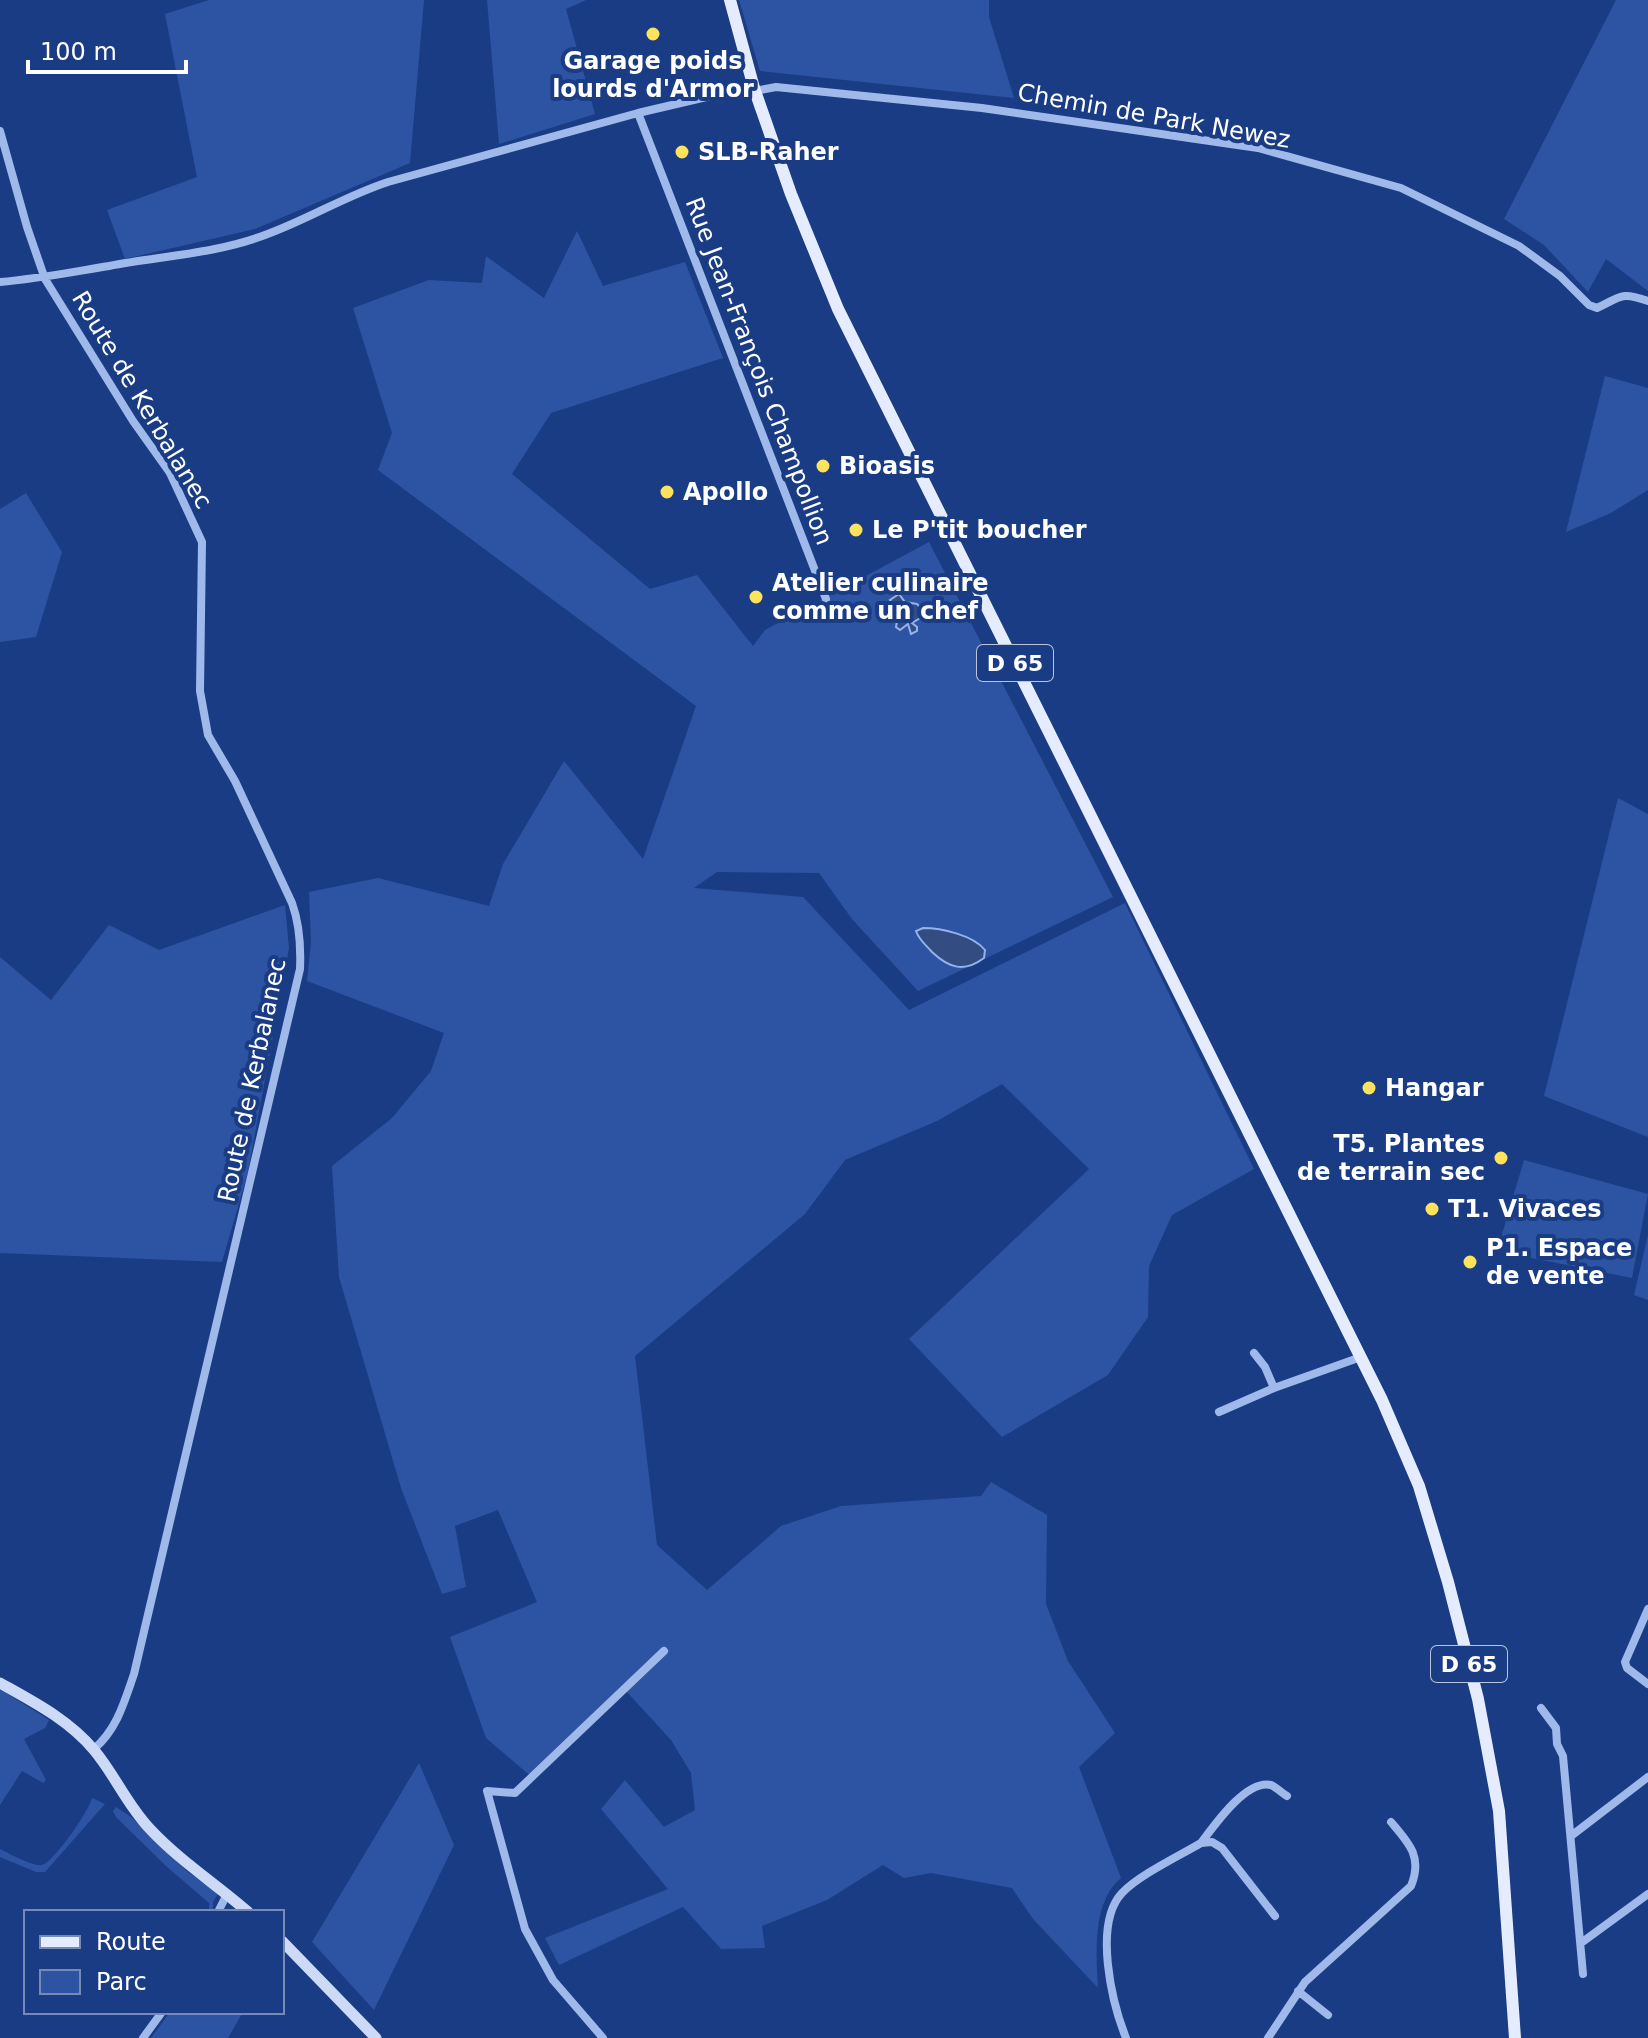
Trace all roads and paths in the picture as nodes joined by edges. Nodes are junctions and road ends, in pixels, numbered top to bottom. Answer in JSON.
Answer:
{"nodes":[{"id":1,"x":730,"y":0,"type":"edge"},
{"id":2,"x":754,"y":88,"type":"junction"},
{"id":3,"x":638,"y":113,"type":"junction"},
{"id":4,"x":0,"y":131,"type":"edge"},
{"id":5,"x":45,"y":279,"type":"junction"},
{"id":6,"x":0,"y":282,"type":"edge"},
{"id":7,"x":1648,"y":301,"type":"edge"},
{"id":8,"x":826,"y":599,"type":"dead end"},
{"id":9,"x":1254,"y":1353,"type":"dead end"},
{"id":10,"x":1361,"y":1357,"type":"junction"},
{"id":11,"x":1274,"y":1388,"type":"junction"},
{"id":12,"x":1219,"y":1412,"type":"dead end"},
{"id":13,"x":1648,"y":1609,"type":"edge"},
{"id":14,"x":664,"y":1651,"type":"dead end"},
{"id":15,"x":0,"y":1683,"type":"edge"},
{"id":16,"x":1648,"y":1684,"type":"edge"},
{"id":17,"x":1541,"y":1708,"type":"dead end"},
{"id":18,"x":94,"y":1749,"type":"junction"},
{"id":19,"x":1648,"y":1777,"type":"edge"},
{"id":20,"x":1287,"y":1796,"type":"dead end"},
{"id":21,"x":1391,"y":1822,"type":"dead end"},
{"id":22,"x":1571,"y":1836,"type":"junction"},
{"id":23,"x":1201,"y":1843,"type":"junction"},
{"id":24,"x":227,"y":1894,"type":"junction"},
{"id":25,"x":1648,"y":1894,"type":"edge"},
{"id":26,"x":219,"y":1910,"type":"edge"},
{"id":27,"x":246,"y":1910,"type":"edge"},
{"id":28,"x":1275,"y":1916,"type":"dead end"},
{"id":29,"x":284,"y":1943,"type":"edge"},
{"id":30,"x":1581,"y":1943,"type":"junction"},
{"id":31,"x":1583,"y":1974,"type":"dead end"},
{"id":32,"x":1298,"y":1991,"type":"junction"},
{"id":33,"x":161,"y":2014,"type":"edge"},
{"id":34,"x":1328,"y":2015,"type":"dead end"},
{"id":35,"x":143,"y":2038,"type":"edge"},
{"id":36,"x":376,"y":2038,"type":"edge"},
{"id":37,"x":603,"y":2038,"type":"edge"},
{"id":38,"x":1126,"y":2038,"type":"edge"},
{"id":39,"x":1268,"y":2038,"type":"edge"},
{"id":40,"x":1515,"y":2038,"type":"edge"}],
"edges":[{"from":1,"to":2,"type":"main road","number":"D 65"},
{"from":2,"to":3,"type":"street"},
{"from":2,"to":7,"type":"street","name":"Chemin de Park Newez"},
{"from":2,"to":10,"type":"main road","number":"D 65"},
{"from":3,"to":5,"type":"street"},
{"from":3,"to":8,"type":"street","name":"Rue Jean-François Champollion"},
{"from":4,"to":5,"type":"street","name":"Route de Kerbalanec"},
{"from":5,"to":6,"type":"street"},
{"from":5,"to":18,"type":"street","name":"Route de Kerbalanec"},
{"from":9,"to":11,"type":"street"},
{"from":10,"to":11,"type":"street"},
{"from":10,"to":40,"type":"main road","number":"D 65"},
{"from":11,"to":12,"type":"street"},
{"from":13,"to":16,"type":"street"},
{"from":14,"to":37,"type":"street"},
{"from":15,"to":18,"type":"street"},
{"from":17,"to":22,"type":"street"},
{"from":18,"to":24,"type":"street"},
{"from":19,"to":22,"type":"street"},
{"from":20,"to":23,"type":"street"},
{"from":21,"to":32,"type":"street"},
{"from":22,"to":30,"type":"street"},
{"from":23,"to":28,"type":"street"},
{"from":23,"to":38,"type":"street"},
{"from":24,"to":26,"type":"street"},
{"from":24,"to":27,"type":"street"},
{"from":25,"to":30,"type":"street"},
{"from":29,"to":36,"type":"street"},
{"from":30,"to":31,"type":"street"},
{"from":32,"to":34,"type":"street"},
{"from":32,"to":39,"type":"street"},
{"from":33,"to":35,"type":"street"}]}
